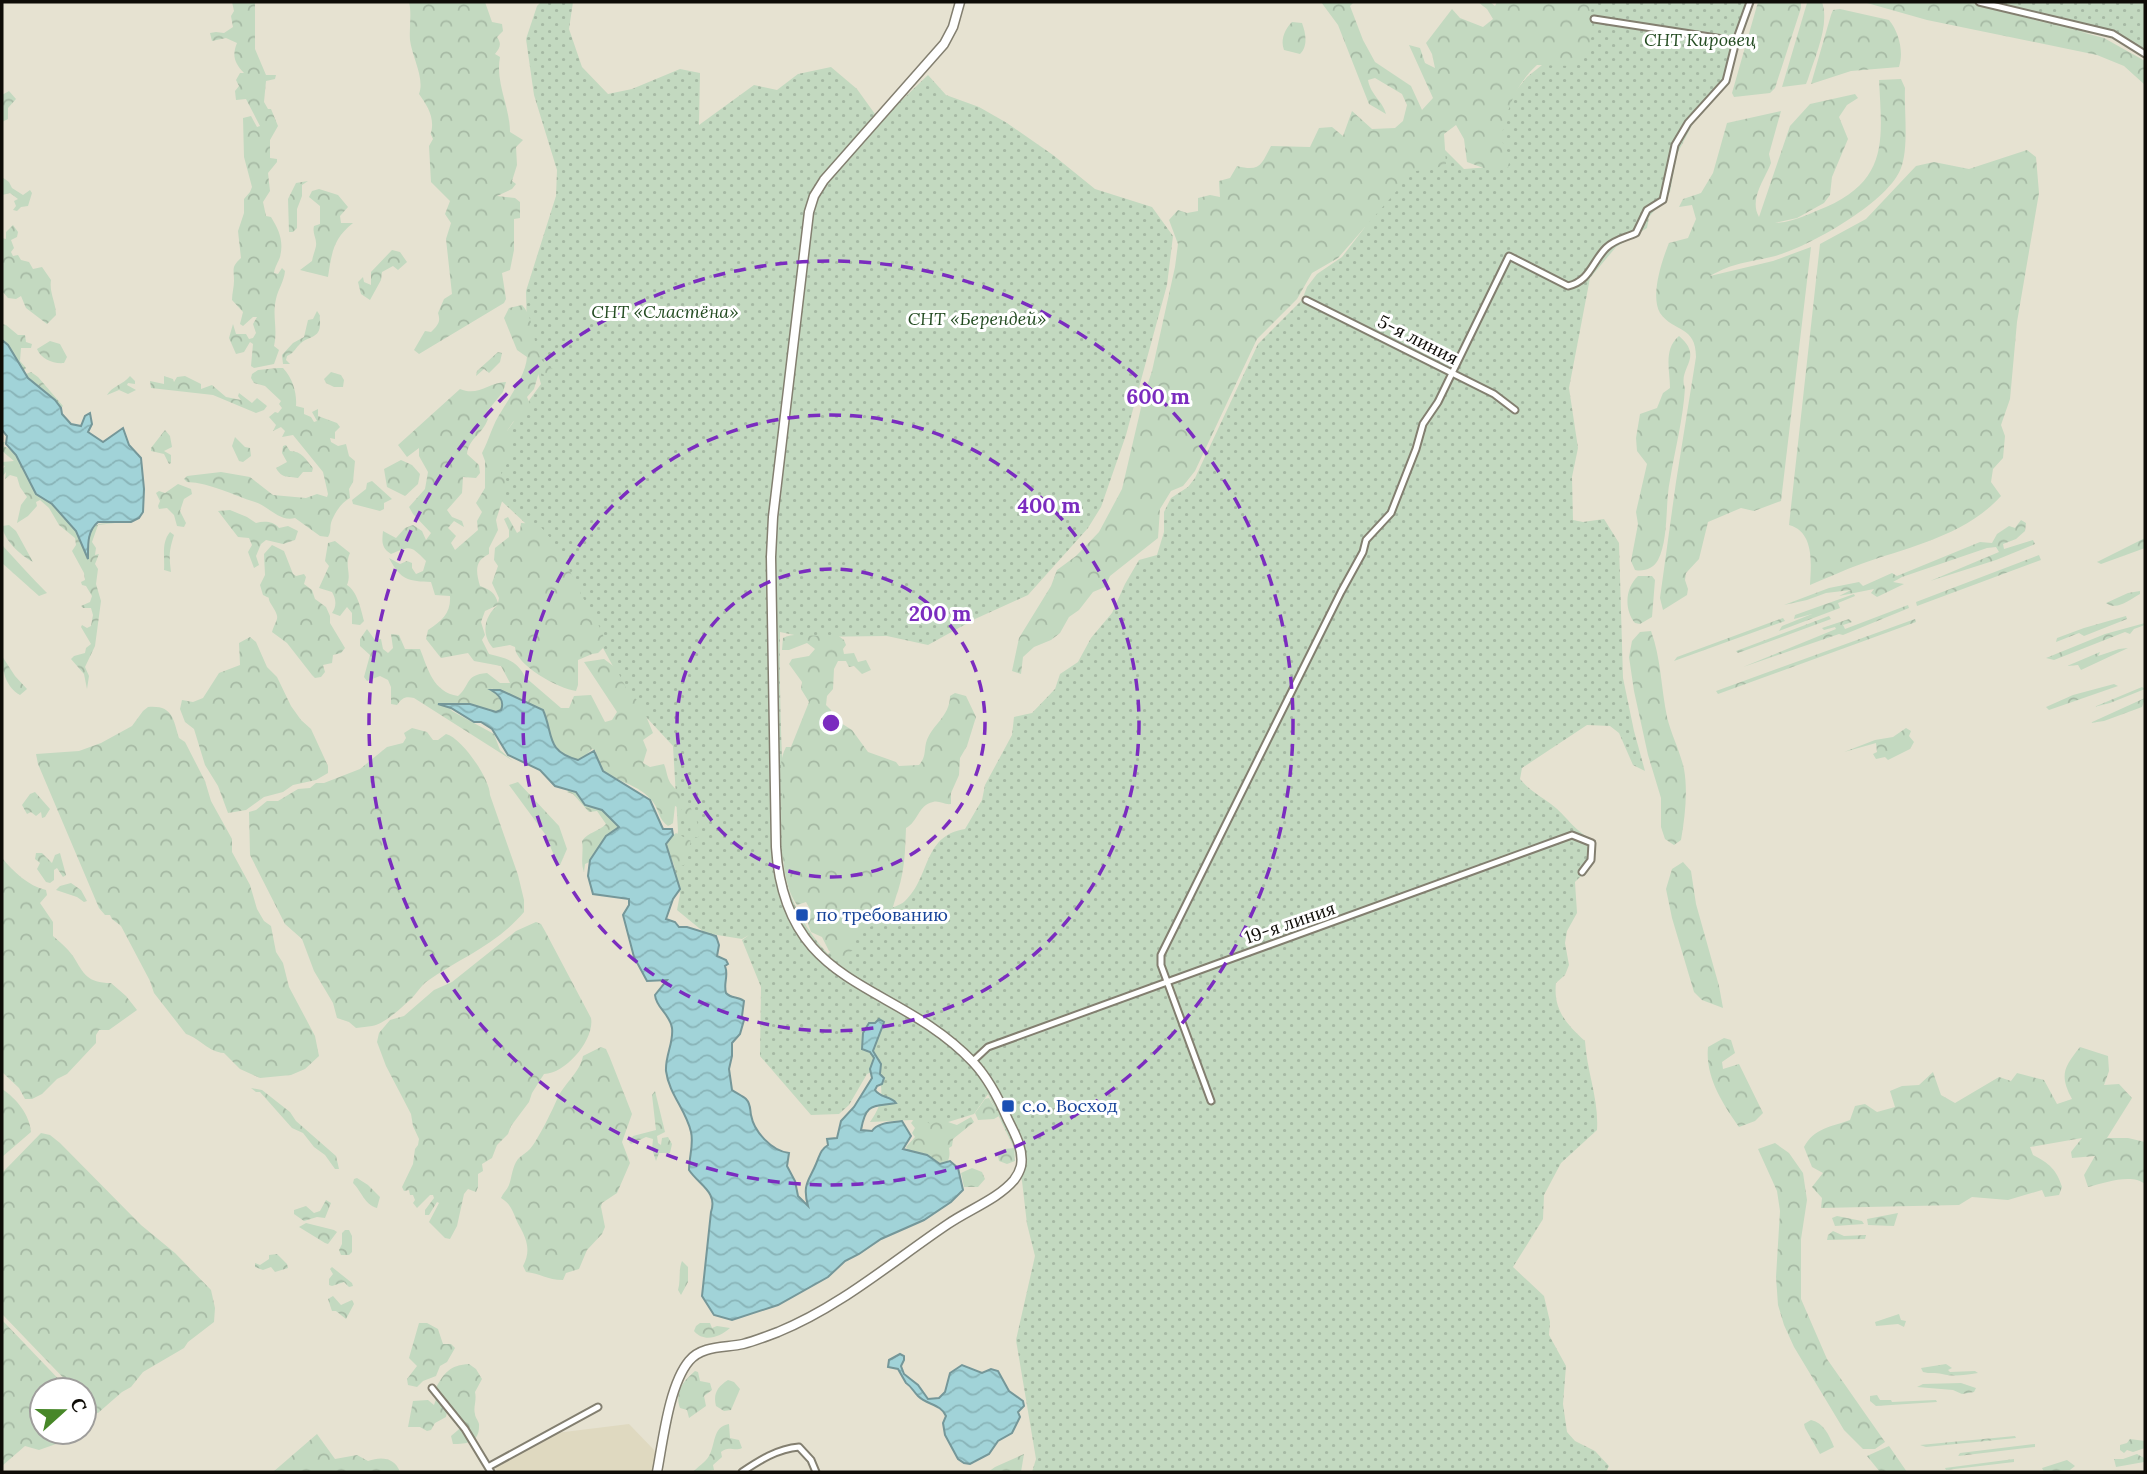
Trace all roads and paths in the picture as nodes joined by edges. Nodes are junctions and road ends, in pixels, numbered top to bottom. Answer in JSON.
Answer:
{"nodes":[{"id":1,"x":960,"y":2,"type":"edge"},
{"id":2,"x":1751,"y":2,"type":"edge"},
{"id":3,"x":1979,"y":2,"type":"edge"},
{"id":4,"x":1594,"y":19,"type":"dead end"},
{"id":5,"x":1736,"y":41,"type":"junction"},
{"id":6,"x":2145,"y":54,"type":"edge"},
{"id":7,"x":1306,"y":300,"type":"dead end"},
{"id":8,"x":1451,"y":372,"type":"junction"},
{"id":9,"x":1515,"y":410,"type":"dead end"},
{"id":10,"x":1583,"y":872,"type":"dead end"},
{"id":11,"x":1168,"y":982,"type":"junction"},
{"id":12,"x":972,"y":1061,"type":"junction"},
{"id":13,"x":1212,"y":1101,"type":"dead end"},
{"id":14,"x":432,"y":1388,"type":"dead end"},
{"id":15,"x":598,"y":1407,"type":"dead end"},
{"id":16,"x":489,"y":1470,"type":"edge"},
{"id":17,"x":657,"y":1472,"type":"edge"},
{"id":18,"x":744,"y":1472,"type":"edge"},
{"id":19,"x":816,"y":1472,"type":"edge"}],
"edges":[{"from":1,"to":12,"type":"street"},
{"from":2,"to":5,"type":"street"},
{"from":3,"to":6,"type":"street"},
{"from":4,"to":5,"type":"street"},
{"from":5,"to":8,"type":"street"},
{"from":7,"to":8,"type":"street","name":"5-я линия"},
{"from":8,"to":9,"type":"street","name":"5-я линия"},
{"from":8,"to":11,"type":"street"},
{"from":10,"to":11,"type":"street","name":"19-я линия"},
{"from":11,"to":12,"type":"street","name":"19-я линия"},
{"from":11,"to":13,"type":"street"},
{"from":12,"to":17,"type":"street"},
{"from":14,"to":16,"type":"street"},
{"from":15,"to":16,"type":"street"},
{"from":18,"to":19,"type":"street"}]}
